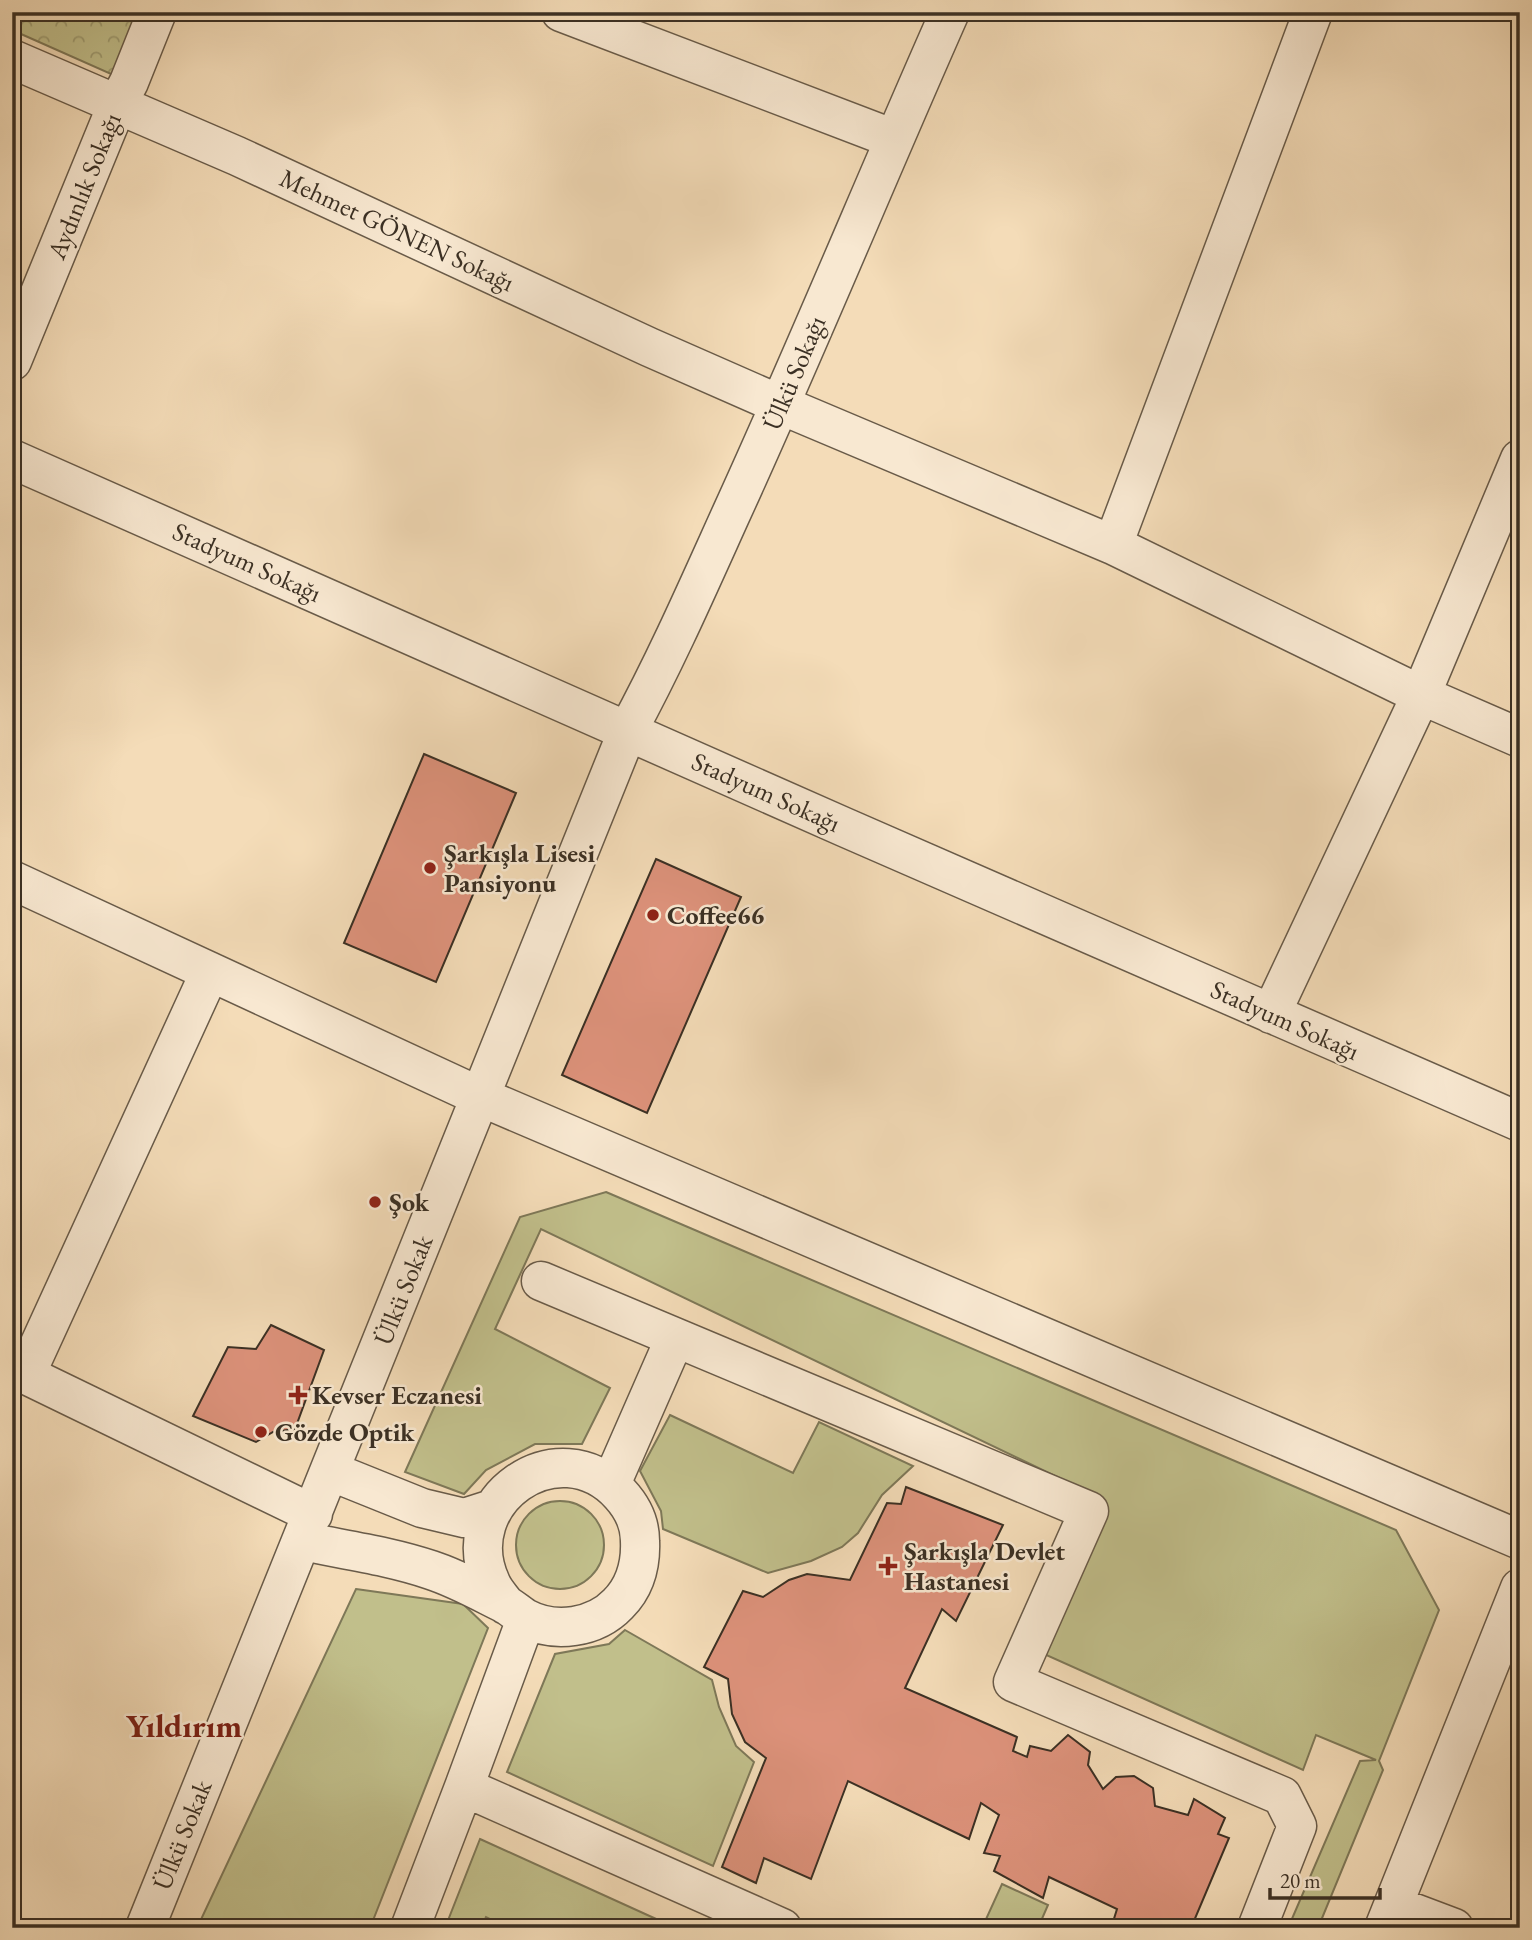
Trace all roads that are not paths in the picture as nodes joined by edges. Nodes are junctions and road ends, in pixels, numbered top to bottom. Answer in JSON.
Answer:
{"nodes":[{"id":1,"x":157,"y":12,"type":"edge"},
{"id":2,"x":561,"y":12,"type":"edge"},
{"id":3,"x":950,"y":12,"type":"edge"},
{"id":4,"x":1313,"y":12,"type":"edge"},
{"id":5,"x":12,"y":59,"type":"edge"},
{"id":6,"x":117,"y":105,"type":"junction"},
{"id":7,"x":894,"y":139,"type":"junction"},
{"id":8,"x":12,"y":361,"type":"edge"},
{"id":9,"x":781,"y":405,"type":"junction"},
{"id":10,"x":12,"y":459,"type":"edge"},
{"id":11,"x":1520,"y":459,"type":"edge"},
{"id":12,"x":1112,"y":545,"type":"junction"},
{"id":13,"x":1420,"y":695,"type":"junction"},
{"id":14,"x":628,"y":730,"type":"junction"},
{"id":15,"x":1520,"y":738,"type":"edge"},
{"id":16,"x":12,"y":880,"type":"edge"},
{"id":17,"x":210,"y":972,"type":"junction"},
{"id":18,"x":1271,"y":1014,"type":"junction"},
{"id":19,"x":481,"y":1097,"type":"junction"},
{"id":20,"x":1520,"y":1122,"type":"edge"},
{"id":21,"x":541,"y":1281,"type":"dead end"},
{"id":22,"x":675,"y":1338,"type":"junction"},
{"id":23,"x":19,"y":1371,"type":"edge"},
{"id":24,"x":330,"y":1471,"type":"junction"},
{"id":25,"x":611,"y":1484,"type":"junction"},
{"id":26,"x":492,"y":1509,"type":"junction"},
{"id":27,"x":307,"y":1527,"type":"junction"},
{"id":28,"x":1520,"y":1540,"type":"edge"},
{"id":29,"x":1520,"y":1588,"type":"edge"},
{"id":30,"x":516,"y":1612,"type":"junction"},
{"id":31,"x":464,"y":1787,"type":"junction"},
{"id":32,"x":1388,"y":1917,"type":"edge"},
{"id":33,"x":145,"y":1928,"type":"edge"},
{"id":34,"x":410,"y":1928,"type":"edge"},
{"id":35,"x":782,"y":1928,"type":"edge"},
{"id":36,"x":1257,"y":1928,"type":"edge"},
{"id":37,"x":1454,"y":1928,"type":"edge"}],
"edges":[{"from":1,"to":6,"type":"street","name":"Aydınlık Sokağı"},
{"from":2,"to":7,"type":"street"},
{"from":3,"to":7,"type":"street","name":"Ülkü Sokağı"},
{"from":4,"to":12,"type":"street"},
{"from":5,"to":6,"type":"street","name":"Mehmet GÖNEN Sokağı"},
{"from":6,"to":8,"type":"street","name":"Aydınlık Sokağı"},
{"from":6,"to":9,"type":"street","name":"Mehmet GÖNEN Sokağı"},
{"from":7,"to":9,"type":"street","name":"Ülkü Sokağı"},
{"from":9,"to":12,"type":"street","name":"Mehmet GÖNEN Sokağı"},
{"from":9,"to":14,"type":"street","name":"Ülkü Sokağı"},
{"from":10,"to":14,"type":"street","name":"Stadyum Sokağı"},
{"from":11,"to":13,"type":"street"},
{"from":12,"to":13,"type":"street","name":"Mehmet GÖNEN Sokağı"},
{"from":13,"to":15,"type":"street","name":"Mehmet GÖNEN Sokağı"},
{"from":13,"to":18,"type":"street"},
{"from":14,"to":18,"type":"street","name":"Stadyum Sokağı"},
{"from":14,"to":19,"type":"street","name":"Ülkü Sokak"},
{"from":16,"to":17,"type":"street"},
{"from":17,"to":19,"type":"street"},
{"from":17,"to":23,"type":"street"},
{"from":18,"to":20,"type":"street","name":"Stadyum Sokağı"},
{"from":19,"to":24,"type":"street","name":"Ülkü Sokak"},
{"from":19,"to":28,"type":"street"},
{"from":21,"to":22,"type":"street"},
{"from":22,"to":25,"type":"street"},
{"from":22,"to":36,"type":"street"},
{"from":23,"to":27,"type":"street"},
{"from":24,"to":26,"type":"street"},
{"from":24,"to":27,"type":"street","name":"Ülkü Sokak"},
{"from":25,"to":26,"type":"street"},
{"from":25,"to":30,"type":"street"},
{"from":26,"to":30,"type":"street"},
{"from":27,"to":30,"type":"street"},
{"from":27,"to":33,"type":"street","name":"Ülkü Sokak"},
{"from":29,"to":32,"type":"street"},
{"from":30,"to":31,"type":"street"},
{"from":31,"to":34,"type":"street"},
{"from":31,"to":35,"type":"street"},
{"from":32,"to":37,"type":"street"}]}
